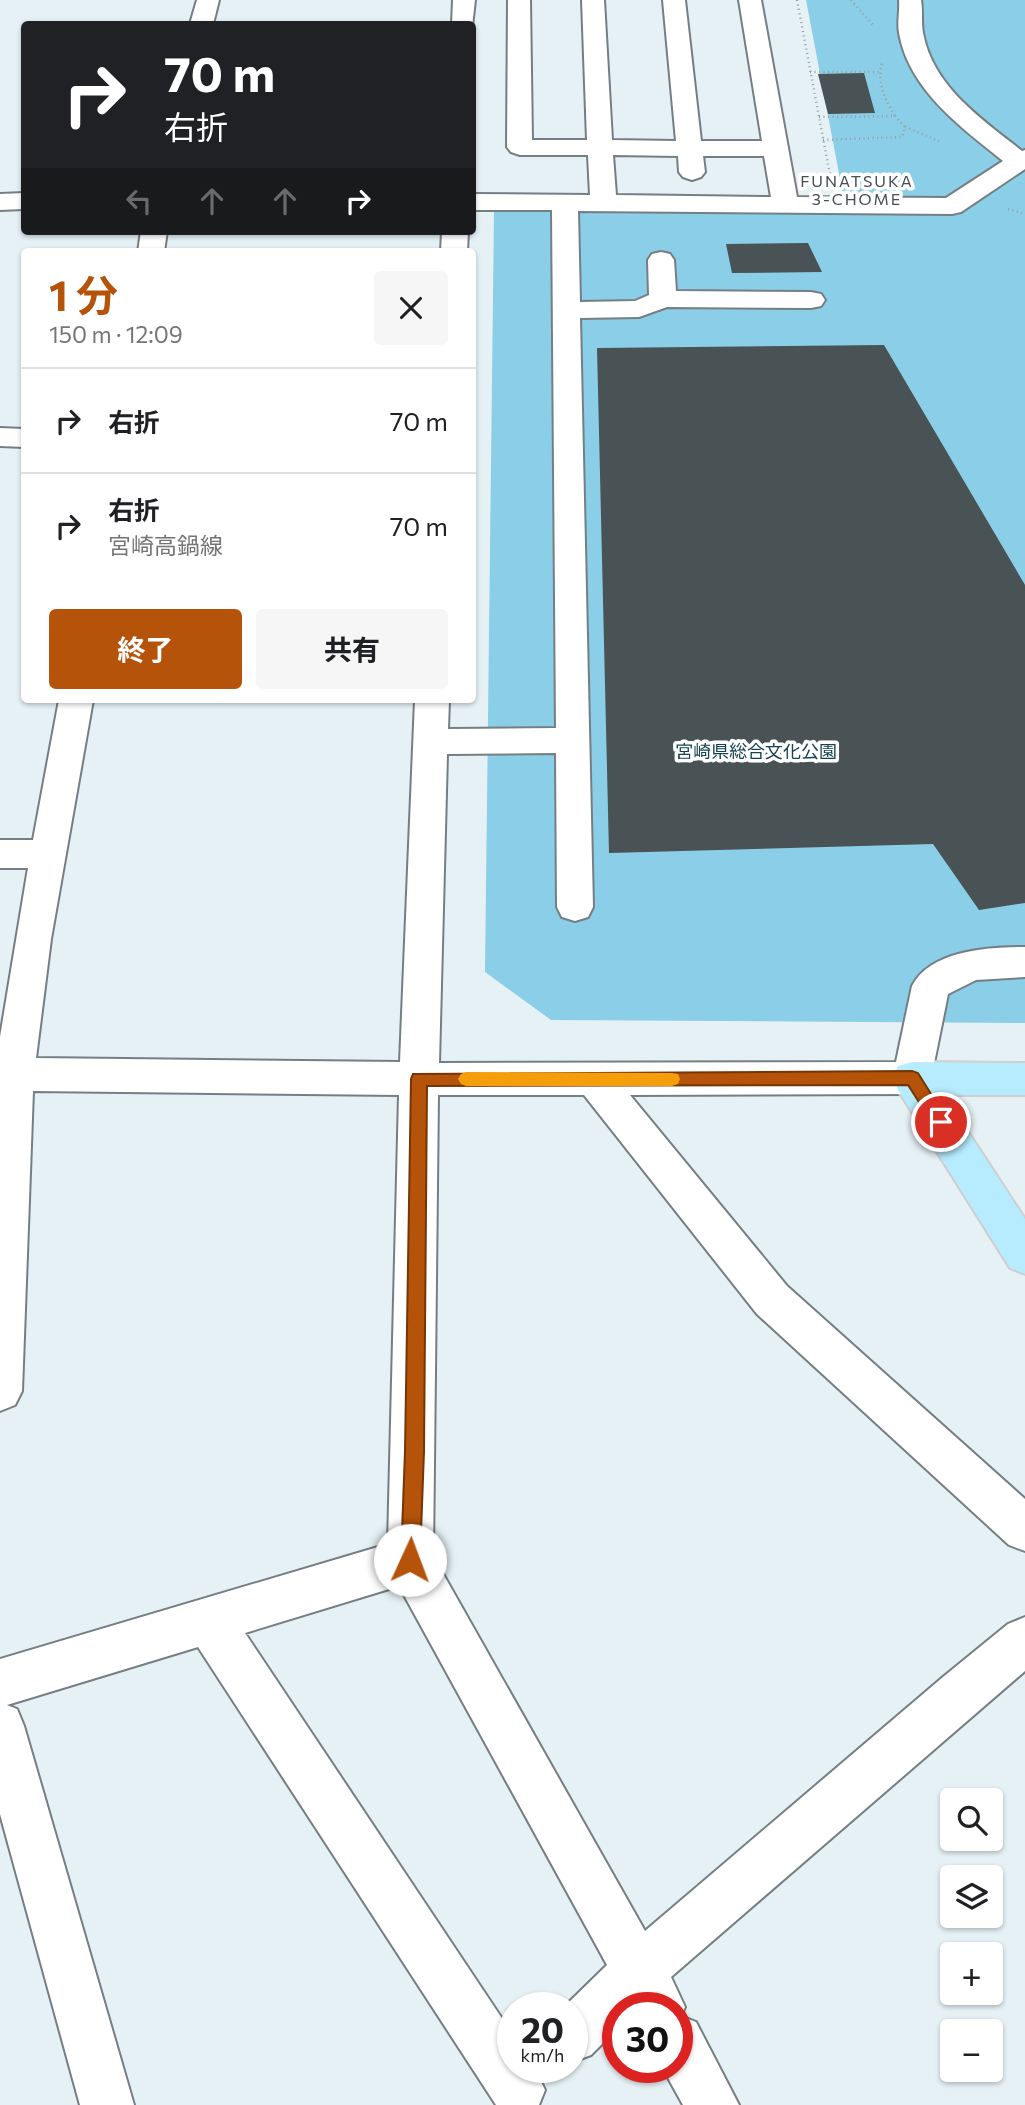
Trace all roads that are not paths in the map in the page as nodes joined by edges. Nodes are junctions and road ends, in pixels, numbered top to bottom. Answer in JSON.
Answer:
{"nodes":[{"id":1,"x":208,"y":0,"type":"edge"},
{"id":2,"x":464,"y":0,"type":"edge"},
{"id":3,"x":519,"y":0,"type":"edge"},
{"id":4,"x":593,"y":0,"type":"edge"},
{"id":5,"x":674,"y":0,"type":"edge"},
{"id":6,"x":750,"y":0,"type":"edge"},
{"id":7,"x":910,"y":0,"type":"edge"},
{"id":8,"x":203,"y":21,"type":"edge"},
{"id":9,"x":463,"y":21,"type":"edge"},
{"id":10,"x":601,"y":148,"type":"junction"},
{"id":11,"x":690,"y":148,"type":"junction"},
{"id":12,"x":775,"y":149,"type":"junction"},
{"id":13,"x":1021,"y":160,"type":"edge"},
{"id":14,"x":21,"y":201,"type":"edge"},
{"id":15,"x":0,"y":202,"type":"edge"},
{"id":16,"x":476,"y":202,"type":"edge"},
{"id":17,"x":603,"y":203,"type":"junction"},
{"id":18,"x":695,"y":204,"type":"junction"},
{"id":19,"x":785,"y":205,"type":"junction"},
{"id":20,"x":566,"y":212,"type":"junction"},
{"id":21,"x":726,"y":222,"type":"dead end"},
{"id":22,"x":661,"y":260,"type":"dead end"},
{"id":23,"x":663,"y":299,"type":"junction"},
{"id":24,"x":811,"y":300,"type":"dead end"},
{"id":25,"x":567,"y":310,"type":"junction"},
{"id":26,"x":0,"y":437,"type":"edge"},
{"id":27,"x":21,"y":438,"type":"edge"},
{"id":28,"x":75,"y":703,"type":"edge"},
{"id":29,"x":432,"y":703,"type":"edge"},
{"id":30,"x":573,"y":740,"type":"junction"},
{"id":31,"x":429,"y":742,"type":"junction"},
{"id":32,"x":0,"y":854,"type":"edge"},
{"id":33,"x":48,"y":854,"type":"junction"},
{"id":34,"x":575,"y":907,"type":"dead end"},
{"id":35,"x":1025,"y":962,"type":"edge"},
{"id":36,"x":7,"y":1074,"type":"edge"},
{"id":37,"x":912,"y":1078,"type":"junction"},
{"id":38,"x":419,"y":1079,"type":"junction"},
{"id":39,"x":1025,"y":1079,"type":"edge"},
{"id":40,"x":595,"y":1080,"type":"junction"},
{"id":41,"x":1025,"y":1255,"type":"edge"},
{"id":42,"x":0,"y":1391,"type":"edge"},
{"id":43,"x":1025,"y":1529,"type":"edge"},
{"id":44,"x":410,"y":1560,"type":"junction"},
{"id":45,"x":209,"y":1621,"type":"junction"},
{"id":46,"x":1025,"y":1641,"type":"edge"},
{"id":47,"x":0,"y":1684,"type":"edge"},
{"id":48,"x":0,"y":1726,"type":"edge"},
{"id":49,"x":649,"y":1989,"type":"edge"},
{"id":50,"x":588,"y":2026,"type":"edge"},
{"id":51,"x":693,"y":2070,"type":"edge"},
{"id":52,"x":520,"y":2087,"type":"edge"},
{"id":53,"x":107,"y":2105,"type":"edge"},
{"id":54,"x":712,"y":2105,"type":"edge"}],
"edges":[{"from":1,"to":8,"type":"street"},
{"from":2,"to":9,"type":"street"},
{"from":3,"to":10,"type":"street"},
{"from":4,"to":10,"type":"street"},
{"from":5,"to":11,"type":"street"},
{"from":6,"to":12,"type":"street"},
{"from":7,"to":13,"type":"street"},
{"from":10,"to":11,"type":"street"},
{"from":10,"to":17,"type":"street"},
{"from":11,"to":12,"type":"street"},
{"from":11,"to":18,"type":"street"},
{"from":12,"to":19,"type":"street"},
{"from":13,"to":19,"type":"street"},
{"from":14,"to":15,"type":"street"},
{"from":16,"to":20,"type":"street"},
{"from":17,"to":18,"type":"street"},
{"from":17,"to":20,"type":"street"},
{"from":18,"to":19,"type":"street"},
{"from":20,"to":21,"type":"street"},
{"from":20,"to":25,"type":"street"},
{"from":22,"to":23,"type":"street"},
{"from":23,"to":24,"type":"street"},
{"from":23,"to":25,"type":"street"},
{"from":25,"to":30,"type":"street"},
{"from":26,"to":27,"type":"street"},
{"from":28,"to":33,"type":"street"},
{"from":29,"to":31,"type":"street"},
{"from":30,"to":31,"type":"street"},
{"from":30,"to":34,"type":"street"},
{"from":31,"to":38,"type":"street"},
{"from":32,"to":33,"type":"street"},
{"from":33,"to":36,"type":"street"},
{"from":35,"to":37,"type":"street"},
{"from":36,"to":38,"type":"street"},
{"from":36,"to":42,"type":"street"},
{"from":37,"to":39,"type":"main road"},
{"from":37,"to":40,"type":"street"},
{"from":37,"to":41,"type":"main road"},
{"from":38,"to":40,"type":"street"},
{"from":38,"to":44,"type":"street"},
{"from":40,"to":43,"type":"street"},
{"from":44,"to":45,"type":"street"},
{"from":44,"to":49,"type":"street"},
{"from":45,"to":47,"type":"street"},
{"from":45,"to":52,"type":"street"},
{"from":46,"to":49,"type":"street"},
{"from":48,"to":53,"type":"street"},
{"from":49,"to":50,"type":"street"},
{"from":51,"to":54,"type":"street"}]}
